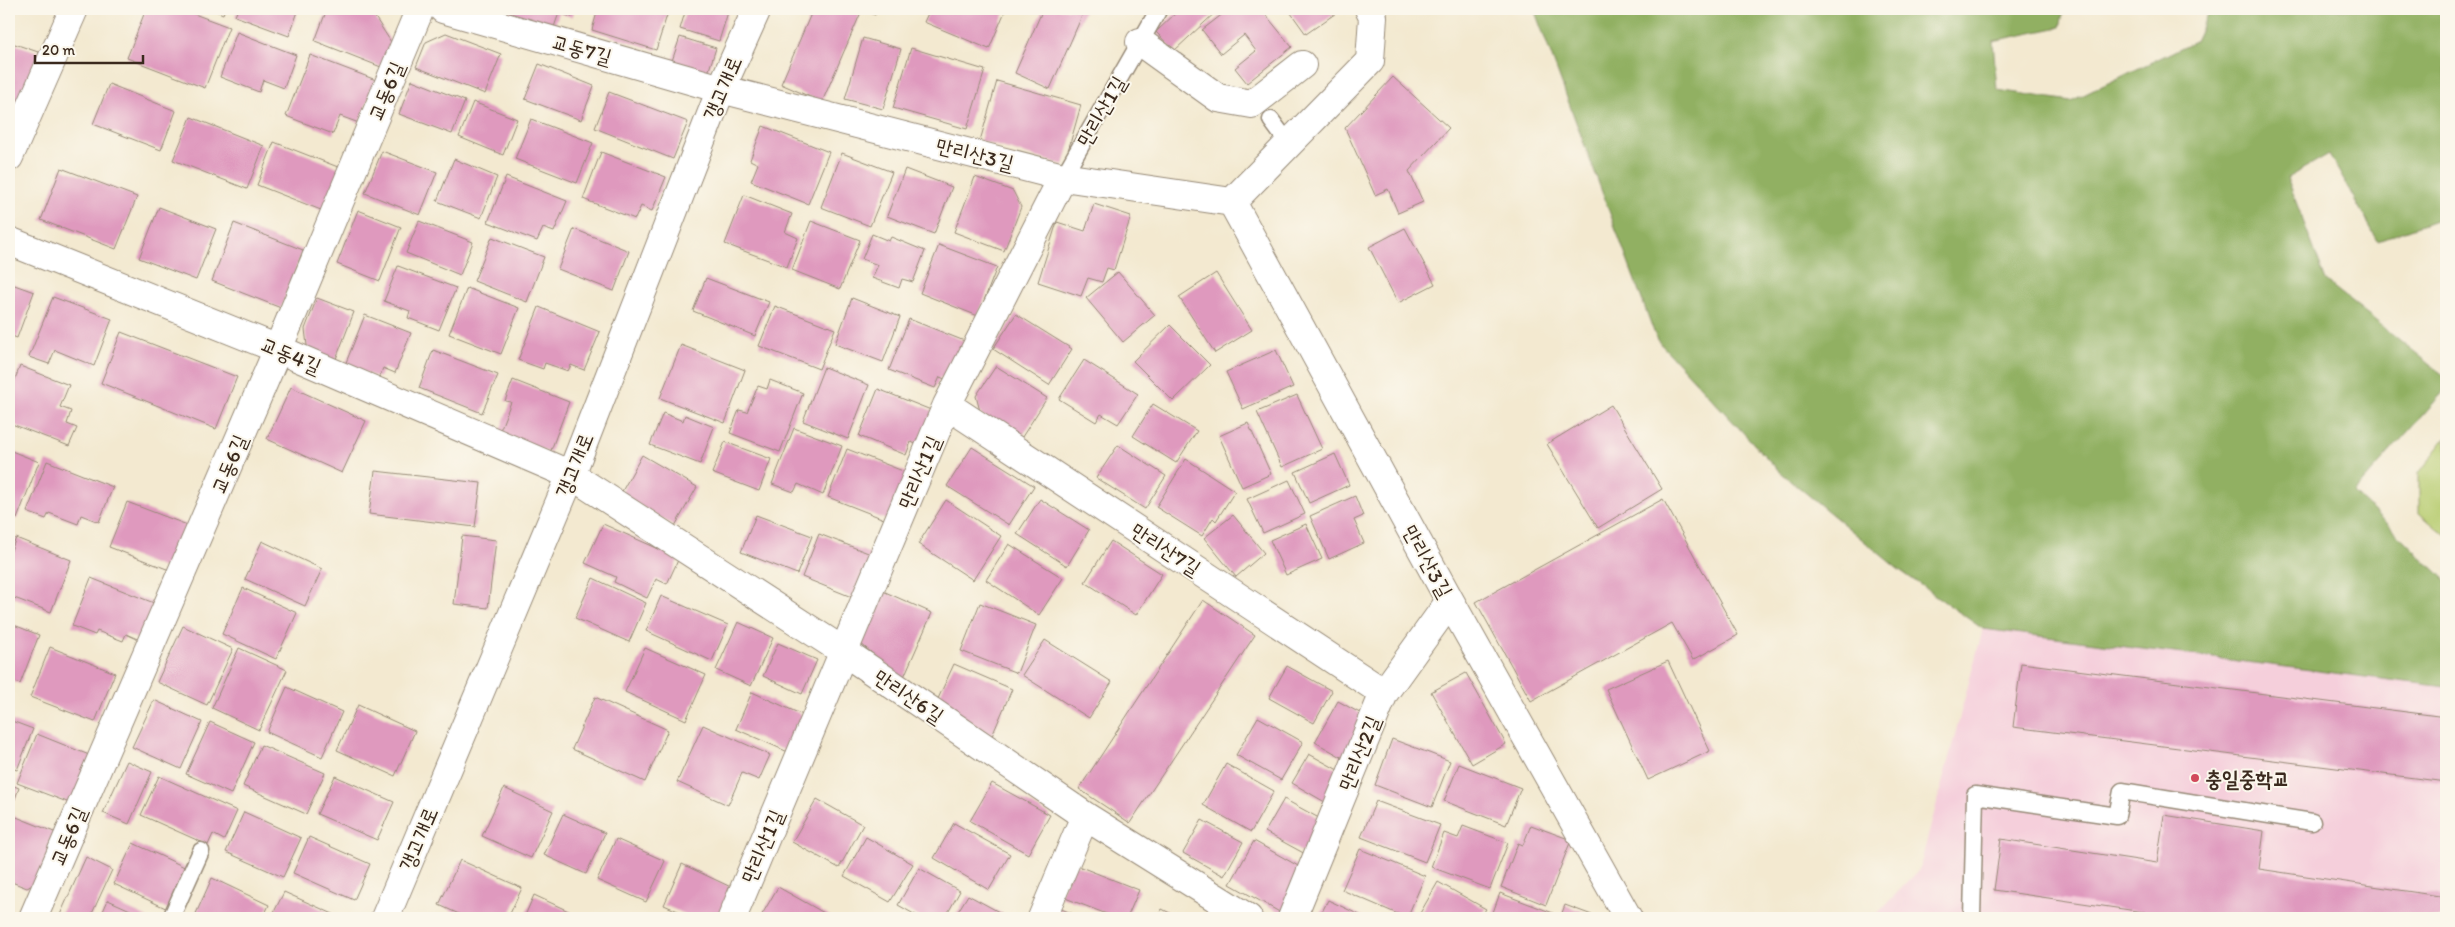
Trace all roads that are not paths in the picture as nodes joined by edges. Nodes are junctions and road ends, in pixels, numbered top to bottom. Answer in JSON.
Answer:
{"nodes":[{"id":1,"x":74,"y":9,"type":"edge"},
{"id":2,"x":420,"y":9,"type":"edge"},
{"id":3,"x":443,"y":9,"type":"edge"},
{"id":4,"x":756,"y":9,"type":"edge"},
{"id":5,"x":1158,"y":9,"type":"edge"},
{"id":6,"x":1368,"y":9,"type":"edge"},
{"id":7,"x":1140,"y":42,"type":"junction"},
{"id":8,"x":1302,"y":65,"type":"dead end"},
{"id":9,"x":721,"y":89,"type":"junction"},
{"id":10,"x":1271,"y":120,"type":"dead end"},
{"id":11,"x":1288,"y":143,"type":"junction"},
{"id":12,"x":9,"y":157,"type":"edge"},
{"id":13,"x":1063,"y":176,"type":"junction"},
{"id":14,"x":1232,"y":202,"type":"junction"},
{"id":15,"x":9,"y":241,"type":"edge"},
{"id":16,"x":278,"y":350,"type":"junction"},
{"id":17,"x":947,"y":405,"type":"junction"},
{"id":18,"x":571,"y":475,"type":"junction"},
{"id":19,"x":1450,"y":602,"type":"junction"},
{"id":20,"x":843,"y":651,"type":"junction"},
{"id":21,"x":1384,"y":693,"type":"junction"},
{"id":22,"x":1085,"y":816,"type":"junction"},
{"id":23,"x":2312,"y":822,"type":"dead end"},
{"id":24,"x":201,"y":850,"type":"dead end"},
{"id":25,"x":33,"y":918,"type":"edge"},
{"id":26,"x":171,"y":918,"type":"edge"},
{"id":27,"x":385,"y":918,"type":"edge"},
{"id":28,"x":732,"y":918,"type":"edge"},
{"id":29,"x":1042,"y":918,"type":"edge"},
{"id":30,"x":1248,"y":918,"type":"edge"},
{"id":31,"x":1292,"y":918,"type":"edge"},
{"id":32,"x":1628,"y":918,"type":"edge"},
{"id":33,"x":1972,"y":918,"type":"edge"}],
"edges":[{"from":1,"to":12,"type":"street"},
{"from":2,"to":16,"type":"street","name":"교동6길"},
{"from":3,"to":9,"type":"street","name":"교동7길"},
{"from":4,"to":9,"type":"street","name":"갱고개로"},
{"from":5,"to":7,"type":"lane","name":"만리산1길"},
{"from":6,"to":11,"type":"street"},
{"from":7,"to":8,"type":"street"},
{"from":7,"to":13,"type":"lane","name":"만리산1길"},
{"from":9,"to":13,"type":"street","name":"만리산3길"},
{"from":9,"to":18,"type":"street","name":"갱고개로"},
{"from":10,"to":11,"type":"lane"},
{"from":11,"to":14,"type":"street"},
{"from":13,"to":14,"type":"street","name":"만리산3길"},
{"from":13,"to":17,"type":"street","name":"만리산1길"},
{"from":14,"to":19,"type":"street","name":"만리산3길"},
{"from":15,"to":16,"type":"street","name":"교동4길"},
{"from":16,"to":18,"type":"street","name":"교동4길"},
{"from":16,"to":25,"type":"street","name":"교동6길"},
{"from":17,"to":20,"type":"street","name":"만리산1길"},
{"from":17,"to":21,"type":"street","name":"만리산7길"},
{"from":18,"to":20,"type":"street","name":"만리산6길"},
{"from":18,"to":27,"type":"street","name":"갱고개로"},
{"from":19,"to":21,"type":"street","name":"만리산2길"},
{"from":19,"to":32,"type":"street","name":"만리산3길"},
{"from":20,"to":22,"type":"street","name":"만리산6길"},
{"from":20,"to":28,"type":"street","name":"만리산1길"},
{"from":21,"to":31,"type":"street","name":"만리산2길"},
{"from":22,"to":29,"type":"street"},
{"from":22,"to":30,"type":"street","name":"만리산6길"},
{"from":23,"to":33,"type":"lane"},
{"from":24,"to":26,"type":"lane"}]}
